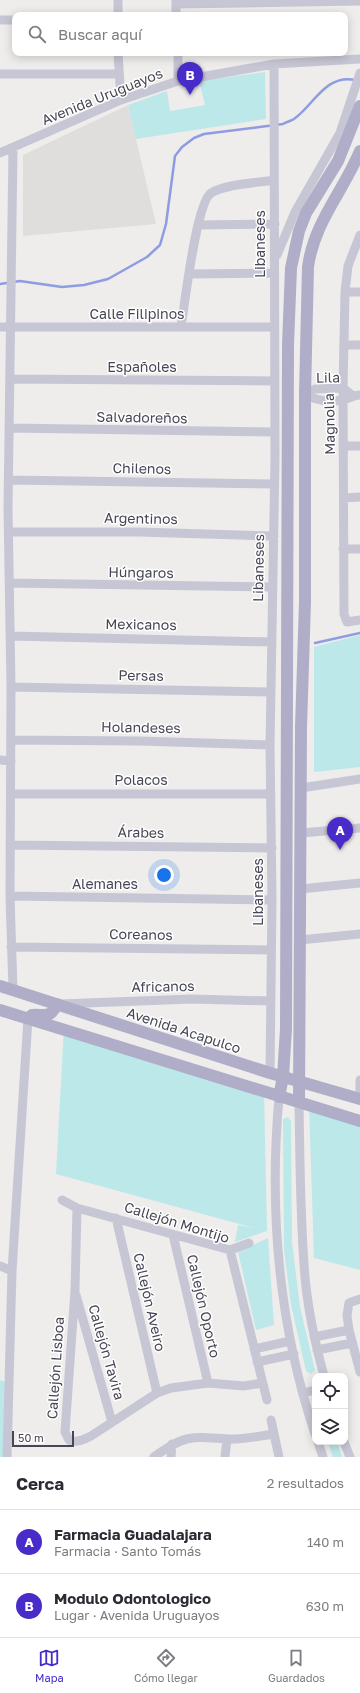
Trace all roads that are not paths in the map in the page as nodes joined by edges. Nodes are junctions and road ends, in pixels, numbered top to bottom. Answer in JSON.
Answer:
{"nodes":[{"id":1,"x":118,"y":0,"type":"edge"},
{"id":2,"x":360,"y":1,"type":"edge"},
{"id":3,"x":176,"y":2,"type":"edge"},
{"id":4,"x":118,"y":12,"type":"edge"},
{"id":5,"x":0,"y":20,"type":"edge"},
{"id":6,"x":12,"y":20,"type":"edge"},
{"id":7,"x":118,"y":56,"type":"edge"},
{"id":8,"x":178,"y":56,"type":"edge"},
{"id":9,"x":360,"y":59,"type":"edge"},
{"id":10,"x":274,"y":64,"type":"junction"},
{"id":11,"x":0,"y":74,"type":"edge"},
{"id":12,"x":119,"y":74,"type":"junction"},
{"id":13,"x":360,"y":74,"type":"edge"},
{"id":14,"x":178,"y":81,"type":"junction"},
{"id":15,"x":121,"y":100,"type":"junction"},
{"id":16,"x":360,"y":106,"type":"edge"},
{"id":17,"x":13,"y":148,"type":"junction"},
{"id":18,"x":360,"y":151,"type":"edge"},
{"id":19,"x":0,"y":153,"type":"edge"},
{"id":20,"x":274,"y":180,"type":"junction"},
{"id":21,"x":275,"y":224,"type":"junction"},
{"id":22,"x":198,"y":225,"type":"junction"},
{"id":23,"x":359,"y":237,"type":"edge"},
{"id":24,"x":275,"y":268,"type":"junction"},
{"id":25,"x":190,"y":274,"type":"junction"},
{"id":26,"x":345,"y":292,"type":"junction"},
{"id":27,"x":360,"y":292,"type":"edge"},
{"id":28,"x":182,"y":326,"type":"junction"},
{"id":29,"x":0,"y":327,"type":"edge"},
{"id":30,"x":10,"y":328,"type":"junction"},
{"id":31,"x":274,"y":328,"type":"junction"},
{"id":32,"x":288,"y":345,"type":"junction"},
{"id":33,"x":344,"y":345,"type":"junction"},
{"id":34,"x":360,"y":345,"type":"edge"},
{"id":35,"x":11,"y":379,"type":"junction"},
{"id":36,"x":274,"y":380,"type":"junction"},
{"id":37,"x":343,"y":388,"type":"junction"},
{"id":38,"x":305,"y":394,"type":"junction"},
{"id":39,"x":356,"y":395,"type":"edge"},
{"id":40,"x":343,"y":400,"type":"junction"},
{"id":41,"x":10,"y":428,"type":"junction"},
{"id":42,"x":275,"y":432,"type":"junction"},
{"id":43,"x":289,"y":436,"type":"junction"},
{"id":44,"x":344,"y":446,"type":"junction"},
{"id":45,"x":360,"y":446,"type":"edge"},
{"id":46,"x":9,"y":480,"type":"junction"},
{"id":47,"x":274,"y":484,"type":"junction"},
{"id":48,"x":344,"y":498,"type":"junction"},
{"id":49,"x":360,"y":498,"type":"edge"},
{"id":50,"x":4,"y":508,"type":"edge"},
{"id":51,"x":8,"y":532,"type":"junction"},
{"id":52,"x":274,"y":536,"type":"junction"},
{"id":53,"x":343,"y":549,"type":"junction"},
{"id":54,"x":360,"y":549,"type":"edge"},
{"id":55,"x":9,"y":583,"type":"junction"},
{"id":56,"x":273,"y":587,"type":"junction"},
{"id":57,"x":360,"y":620,"type":"edge"},
{"id":58,"x":10,"y":636,"type":"junction"},
{"id":59,"x":272,"y":642,"type":"junction"},
{"id":60,"x":11,"y":687,"type":"junction"},
{"id":61,"x":271,"y":692,"type":"junction"},
{"id":62,"x":11,"y":740,"type":"junction"},
{"id":63,"x":270,"y":745,"type":"junction"},
{"id":64,"x":0,"y":760,"type":"edge"},
{"id":65,"x":11,"y":760,"type":"junction"},
{"id":66,"x":360,"y":779,"type":"edge"},
{"id":67,"x":301,"y":788,"type":"junction"},
{"id":68,"x":10,"y":794,"type":"junction"},
{"id":69,"x":271,"y":794,"type":"junction"},
{"id":70,"x":360,"y":828,"type":"edge"},
{"id":71,"x":301,"y":833,"type":"junction"},
{"id":72,"x":10,"y":845,"type":"junction"},
{"id":73,"x":272,"y":848,"type":"junction"},
{"id":74,"x":360,"y":883,"type":"edge"},
{"id":75,"x":300,"y":889,"type":"junction"},
{"id":76,"x":10,"y":896,"type":"junction"},
{"id":77,"x":272,"y":900,"type":"junction"},
{"id":78,"x":360,"y":934,"type":"edge"},
{"id":79,"x":300,"y":940,"type":"junction"},
{"id":80,"x":11,"y":947,"type":"junction"},
{"id":81,"x":271,"y":950,"type":"junction"},
{"id":82,"x":0,"y":986,"type":"edge"},
{"id":83,"x":271,"y":987,"type":"junction"},
{"id":84,"x":286,"y":987,"type":"junction"},
{"id":85,"x":13,"y":990,"type":"junction"},
{"id":86,"x":270,"y":1001,"type":"junction"},
{"id":87,"x":57,"y":1004,"type":"junction"},
{"id":88,"x":0,"y":1010,"type":"edge"},
{"id":89,"x":28,"y":1018,"type":"junction"},
{"id":90,"x":179,"y":1044,"type":"junction"},
{"id":91,"x":162,"y":1060,"type":"junction"},
{"id":92,"x":270,"y":1073,"type":"junction"},
{"id":93,"x":283,"y":1077,"type":"junction"},
{"id":94,"x":360,"y":1080,"type":"edge"},
{"id":95,"x":299,"y":1082,"type":"junction"},
{"id":96,"x":279,"y":1097,"type":"junction"},
{"id":97,"x":360,"y":1099,"type":"edge"},
{"id":98,"x":299,"y":1102,"type":"junction"},
{"id":99,"x":360,"y":1121,"type":"edge"},
{"id":100,"x":62,"y":1200,"type":"dead end"},
{"id":101,"x":77,"y":1208,"type":"junction"},
{"id":102,"x":116,"y":1218,"type":"junction"},
{"id":103,"x":174,"y":1235,"type":"junction"},
{"id":104,"x":249,"y":1243,"type":"dead end"},
{"id":105,"x":230,"y":1250,"type":"junction"},
{"id":106,"x":0,"y":1266,"type":"edge"},
{"id":107,"x":12,"y":1271,"type":"junction"},
{"id":108,"x":75,"y":1290,"type":"junction"},
{"id":109,"x":360,"y":1299,"type":"edge"},
{"id":110,"x":349,"y":1330,"type":"junction"},
{"id":111,"x":314,"y":1337,"type":"junction"},
{"id":112,"x":290,"y":1341,"type":"junction"},
{"id":113,"x":352,"y":1343,"type":"junction"},
{"id":114,"x":4,"y":1344,"type":"edge"},
{"id":115,"x":254,"y":1349,"type":"junction"},
{"id":116,"x":317,"y":1350,"type":"junction"},
{"id":117,"x":294,"y":1354,"type":"junction"},
{"id":118,"x":257,"y":1362,"type":"junction"},
{"id":119,"x":360,"y":1372,"type":"edge"},
{"id":120,"x":323,"y":1373,"type":"edge"},
{"id":121,"x":208,"y":1383,"type":"junction"},
{"id":122,"x":262,"y":1383,"type":"junction"},
{"id":123,"x":312,"y":1391,"type":"edge"},
{"id":124,"x":156,"y":1392,"type":"junction"},
{"id":125,"x":303,"y":1393,"type":"junction"},
{"id":126,"x":267,"y":1400,"type":"dead end"},
{"id":127,"x":271,"y":1420,"type":"dead end"},
{"id":128,"x":112,"y":1422,"type":"junction"},
{"id":129,"x":312,"y":1424,"type":"edge"},
{"id":130,"x":274,"y":1434,"type":"junction"},
{"id":131,"x":227,"y":1439,"type":"junction"},
{"id":132,"x":172,"y":1444,"type":"junction"},
{"id":133,"x":319,"y":1445,"type":"edge"},
{"id":134,"x":345,"y":1445,"type":"edge"},
{"id":135,"x":7,"y":1457,"type":"edge"},
{"id":136,"x":154,"y":1457,"type":"edge"},
{"id":137,"x":171,"y":1457,"type":"edge"},
{"id":138,"x":225,"y":1457,"type":"edge"},
{"id":139,"x":279,"y":1457,"type":"edge"},
{"id":140,"x":323,"y":1457,"type":"edge"},
{"id":141,"x":350,"y":1457,"type":"edge"}],
"edges":[{"from":1,"to":4,"type":"street"},
{"from":2,"to":3,"type":"street"},
{"from":5,"to":6,"type":"street"},
{"from":7,"to":12,"type":"street"},
{"from":8,"to":14,"type":"street"},
{"from":9,"to":10,"type":"street","name":"Avenida Uruguayos"},
{"from":10,"to":14,"type":"street","name":"Avenida Uruguayos"},
{"from":10,"to":20,"type":"street","name":"Libaneses"},
{"from":11,"to":12,"type":"street"},
{"from":12,"to":15,"type":"street"},
{"from":13,"to":24,"type":"street"},
{"from":14,"to":15,"type":"street","name":"Avenida Uruguayos"},
{"from":15,"to":17,"type":"street","name":"Avenida Uruguayos"},
{"from":16,"to":32,"type":"main road"},
{"from":17,"to":19,"type":"street","name":"Avenida Uruguayos"},
{"from":17,"to":30,"type":"street"},
{"from":18,"to":38,"type":"main road"},
{"from":20,"to":21,"type":"street","name":"Libaneses"},
{"from":20,"to":22,"type":"street"},
{"from":21,"to":22,"type":"street"},
{"from":21,"to":24,"type":"street","name":"Libaneses"},
{"from":22,"to":25,"type":"street"},
{"from":23,"to":26,"type":"street","name":"Magnolia"},
{"from":24,"to":25,"type":"street"},
{"from":24,"to":31,"type":"street","name":"Libaneses"},
{"from":25,"to":28,"type":"street"},
{"from":26,"to":27,"type":"street"},
{"from":26,"to":33,"type":"street","name":"Magnolia"},
{"from":28,"to":30,"type":"street","name":"Calle Filipinos"},
{"from":28,"to":31,"type":"street","name":"Calle Filipinos"},
{"from":29,"to":30,"type":"street","name":"Calle Filipinos"},
{"from":30,"to":35,"type":"street"},
{"from":31,"to":36,"type":"street","name":"Libaneses"},
{"from":32,"to":38,"type":"main road"},
{"from":32,"to":43,"type":"main road"},
{"from":33,"to":34,"type":"street"},
{"from":33,"to":37,"type":"street","name":"Magnolia"},
{"from":35,"to":36,"type":"street","name":"Españoles"},
{"from":35,"to":41,"type":"street"},
{"from":36,"to":42,"type":"street","name":"Libaneses"},
{"from":37,"to":38,"type":"street","name":"Lila"},
{"from":37,"to":39,"type":"street","name":"Lila"},
{"from":37,"to":40,"type":"street","name":"Magnolia"},
{"from":38,"to":40,"type":"street","name":"Lila"},
{"from":38,"to":43,"type":"main road"},
{"from":38,"to":67,"type":"main road"},
{"from":39,"to":40,"type":"street","name":"Lila"},
{"from":40,"to":44,"type":"street","name":"Magnolia"},
{"from":41,"to":42,"type":"street","name":"Salvadoreños"},
{"from":41,"to":46,"type":"street"},
{"from":42,"to":47,"type":"street","name":"Libaneses"},
{"from":43,"to":84,"type":"main road"},
{"from":44,"to":45,"type":"street"},
{"from":44,"to":48,"type":"street","name":"Magnolia"},
{"from":46,"to":47,"type":"street","name":"Chilenos"},
{"from":46,"to":50,"type":"street"},
{"from":47,"to":52,"type":"street","name":"Libaneses"},
{"from":48,"to":49,"type":"street"},
{"from":48,"to":53,"type":"street","name":"Magnolia"},
{"from":50,"to":51,"type":"street"},
{"from":51,"to":52,"type":"street","name":"Argentinos"},
{"from":51,"to":55,"type":"street"},
{"from":52,"to":56,"type":"street","name":"Libaneses"},
{"from":53,"to":54,"type":"street"},
{"from":53,"to":57,"type":"street","name":"Magnolia"},
{"from":55,"to":56,"type":"street","name":"Húngaros"},
{"from":55,"to":58,"type":"street"},
{"from":56,"to":59,"type":"street","name":"Libaneses"},
{"from":58,"to":59,"type":"street","name":"Mexicanos"},
{"from":58,"to":60,"type":"street"},
{"from":59,"to":61,"type":"street","name":"Libaneses"},
{"from":60,"to":61,"type":"street","name":"Persas"},
{"from":60,"to":62,"type":"street"},
{"from":61,"to":63,"type":"street","name":"Libaneses"},
{"from":62,"to":63,"type":"street","name":"Holandeses"},
{"from":62,"to":65,"type":"street"},
{"from":63,"to":69,"type":"street","name":"Libaneses"},
{"from":64,"to":65,"type":"street"},
{"from":65,"to":68,"type":"street"},
{"from":66,"to":67,"type":"street"},
{"from":67,"to":71,"type":"main road"},
{"from":68,"to":69,"type":"street","name":"Polacos"},
{"from":68,"to":72,"type":"street"},
{"from":69,"to":73,"type":"street","name":"Libaneses"},
{"from":70,"to":71,"type":"street"},
{"from":71,"to":75,"type":"main road"},
{"from":72,"to":73,"type":"street","name":"Árabes"},
{"from":72,"to":76,"type":"street"},
{"from":73,"to":77,"type":"street","name":"Libaneses"},
{"from":74,"to":75,"type":"street"},
{"from":75,"to":79,"type":"main road"},
{"from":76,"to":77,"type":"street","name":"Alemanes"},
{"from":76,"to":80,"type":"street"},
{"from":77,"to":81,"type":"street","name":"Libaneses"},
{"from":78,"to":79,"type":"street"},
{"from":79,"to":95,"type":"main road"},
{"from":80,"to":81,"type":"street","name":"Coreanos"},
{"from":80,"to":85,"type":"street"},
{"from":81,"to":83,"type":"street","name":"Libaneses"},
{"from":82,"to":85,"type":"main road","name":"Avenida Acapulco"},
{"from":83,"to":84,"type":"street"},
{"from":83,"to":86,"type":"street","name":"Libaneses"},
{"from":84,"to":93,"type":"main road"},
{"from":85,"to":87,"type":"main road","name":"Avenida Acapulco"},
{"from":86,"to":87,"type":"street","name":"Africanos"},
{"from":86,"to":92,"type":"street","name":"Libaneses"},
{"from":87,"to":89,"type":"main road"},
{"from":87,"to":90,"type":"main road","name":"Avenida Acapulco"},
{"from":88,"to":89,"type":"main road"},
{"from":89,"to":91,"type":"main road"},
{"from":89,"to":107,"type":"street"},
{"from":90,"to":91,"type":"main road"},
{"from":90,"to":92,"type":"main road","name":"Avenida Acapulco"},
{"from":91,"to":96,"type":"main road"},
{"from":92,"to":93,"type":"main road","name":"Avenida Acapulco"},
{"from":93,"to":95,"type":"main road","name":"Avenida Acapulco"},
{"from":93,"to":96,"type":"main road"},
{"from":94,"to":97,"type":"street"},
{"from":95,"to":97,"type":"main road","name":"Avenida Acapulco"},
{"from":95,"to":98,"type":"main road"},
{"from":96,"to":98,"type":"main road"},
{"from":96,"to":112,"type":"street"},
{"from":98,"to":99,"type":"main road"},
{"from":98,"to":111,"type":"street"},
{"from":100,"to":101,"type":"street","name":"Callejón Montijo"},
{"from":101,"to":102,"type":"street","name":"Callejón Montijo"},
{"from":101,"to":108,"type":"street","name":"Callejón Lisboa"},
{"from":102,"to":103,"type":"street","name":"Callejón Montijo"},
{"from":102,"to":124,"type":"street","name":"Callejón Aveiro"},
{"from":103,"to":105,"type":"street","name":"Callejón Montijo"},
{"from":103,"to":121,"type":"street","name":"Callejón Oporto"},
{"from":104,"to":105,"type":"street"},
{"from":105,"to":115,"type":"street","name":"Callejón Montijo"},
{"from":106,"to":107,"type":"street"},
{"from":107,"to":114,"type":"street"},
{"from":108,"to":128,"type":"street","name":"Callejón Tavira"},
{"from":108,"to":128,"type":"street","name":"Callejón Lisboa"},
{"from":109,"to":110,"type":"street"},
{"from":110,"to":111,"type":"street"},
{"from":110,"to":113,"type":"street"},
{"from":111,"to":116,"type":"street"},
{"from":112,"to":115,"type":"street"},
{"from":112,"to":117,"type":"street"},
{"from":113,"to":116,"type":"street"},
{"from":113,"to":119,"type":"street"},
{"from":114,"to":135,"type":"street"},
{"from":115,"to":118,"type":"street","name":"Callejón Montijo"},
{"from":116,"to":120,"type":"street"},
{"from":117,"to":118,"type":"street"},
{"from":117,"to":125,"type":"street"},
{"from":118,"to":122,"type":"street","name":"Callejón Montijo"},
{"from":121,"to":122,"type":"street","name":"Callejón Lisboa"},
{"from":121,"to":124,"type":"street","name":"Callejón Lisboa"},
{"from":122,"to":126,"type":"street","name":"Callejón Montijo"},
{"from":123,"to":125,"type":"street"},
{"from":124,"to":128,"type":"street","name":"Callejón Lisboa"},
{"from":125,"to":129,"type":"street"},
{"from":127,"to":130,"type":"street"},
{"from":130,"to":131,"type":"street"},
{"from":130,"to":139,"type":"street"},
{"from":131,"to":132,"type":"street"},
{"from":131,"to":138,"type":"street"},
{"from":132,"to":136,"type":"street"},
{"from":132,"to":137,"type":"street"},
{"from":133,"to":140,"type":"street"},
{"from":134,"to":141,"type":"street"}]}
